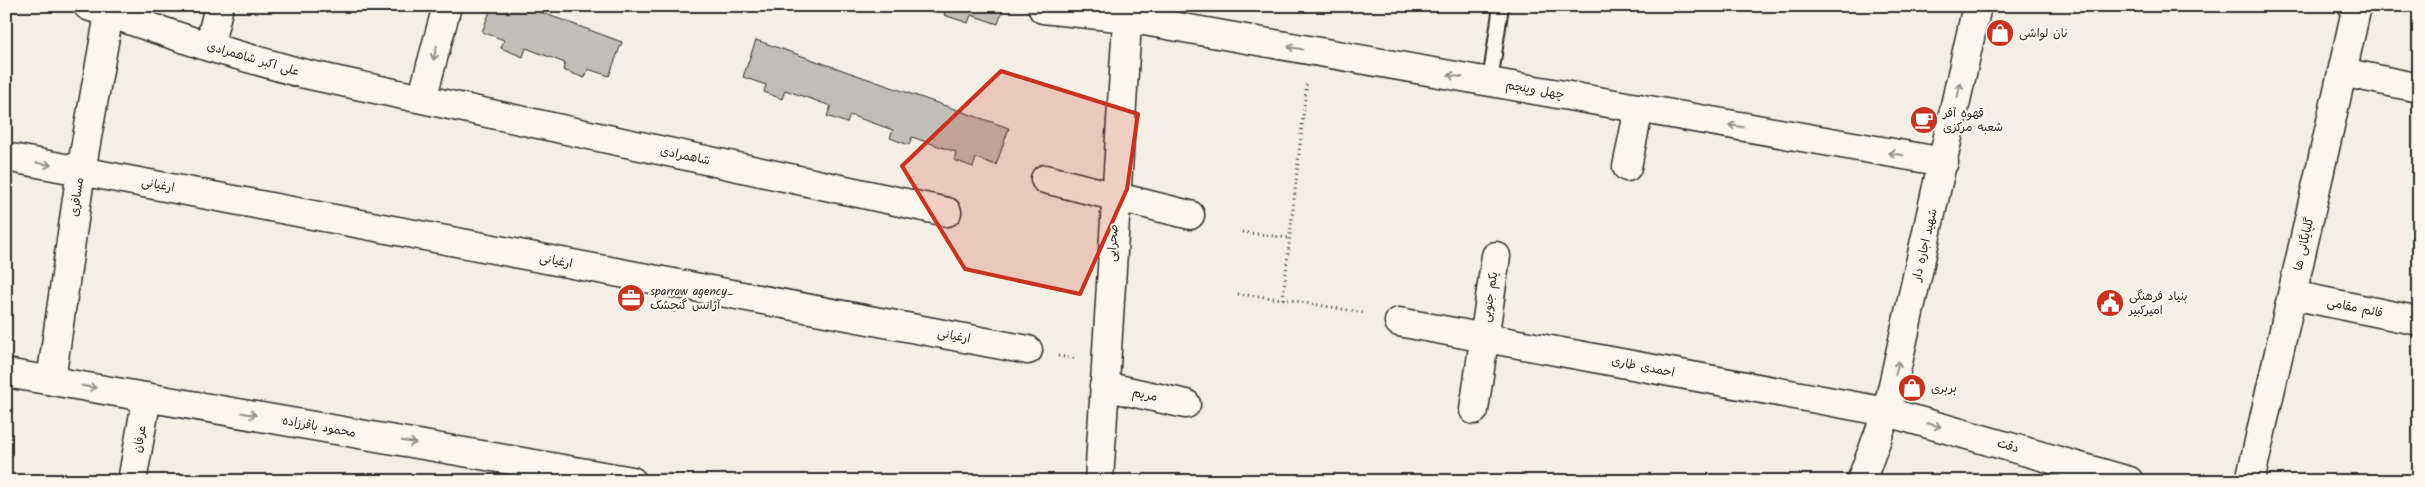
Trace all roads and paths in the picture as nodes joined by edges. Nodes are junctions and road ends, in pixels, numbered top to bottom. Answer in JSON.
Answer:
{"nodes":[{"id":1,"x":219,"y":6,"type":"edge"},
{"id":2,"x":447,"y":6,"type":"edge"},
{"id":3,"x":1501,"y":6,"type":"edge"},
{"id":4,"x":1977,"y":6,"type":"edge"},
{"id":5,"x":2356,"y":6,"type":"edge"},
{"id":6,"x":1043,"y":9,"type":"dead end"},
{"id":7,"x":98,"y":10,"type":"edge"},
{"id":8,"x":1127,"y":12,"type":"edge"},
{"id":9,"x":209,"y":47,"type":"junction"},
{"id":10,"x":1311,"y":50,"type":"junction"},
{"id":11,"x":2342,"y":72,"type":"junction"},
{"id":12,"x":1490,"y":82,"type":"junction"},
{"id":13,"x":2419,"y":88,"type":"edge"},
{"id":14,"x":422,"y":99,"type":"junction"},
{"id":15,"x":1639,"y":108,"type":"junction"},
{"id":16,"x":6,"y":157,"type":"edge"},
{"id":17,"x":1944,"y":162,"type":"junction"},
{"id":18,"x":1627,"y":167,"type":"dead end"},
{"id":19,"x":81,"y":171,"type":"junction"},
{"id":20,"x":1045,"y":179,"type":"dead end"},
{"id":21,"x":1116,"y":199,"type":"junction"},
{"id":22,"x":947,"y":212,"type":"dead end"},
{"id":23,"x":1190,"y":215,"type":"dead end"},
{"id":24,"x":1242,"y":232,"type":"dead end"},
{"id":25,"x":1290,"y":238,"type":"junction"},
{"id":26,"x":1496,"y":256,"type":"dead end"},
{"id":27,"x":1238,"y":294,"type":"dead end"},
{"id":28,"x":2292,"y":295,"type":"junction"},
{"id":29,"x":1282,"y":299,"type":"junction"},
{"id":30,"x":1365,"y":314,"type":"dead end"},
{"id":31,"x":2419,"y":321,"type":"edge"},
{"id":32,"x":1399,"y":322,"type":"dead end"},
{"id":33,"x":1483,"y":337,"type":"junction"},
{"id":34,"x":1028,"y":350,"type":"joint"},
{"id":35,"x":6,"y":373,"type":"edge"},
{"id":36,"x":1105,"y":375,"type":"junction"},
{"id":37,"x":50,"y":380,"type":"junction"},
{"id":38,"x":148,"y":397,"type":"junction"},
{"id":39,"x":1186,"y":404,"type":"dead end"},
{"id":40,"x":1474,"y":410,"type":"dead end"},
{"id":41,"x":1887,"y":412,"type":"junction"},
{"id":42,"x":132,"y":481,"type":"edge"},
{"id":43,"x":632,"y":481,"type":"edge"},
{"id":44,"x":1099,"y":481,"type":"edge"},
{"id":45,"x":1861,"y":481,"type":"edge"},
{"id":46,"x":2129,"y":481,"type":"edge"},
{"id":47,"x":2250,"y":481,"type":"edge"}],
"edges":[{"from":1,"to":9,"type":"street"},
{"from":2,"to":14,"type":"street","one_way":true},
{"from":3,"to":12,"type":"lane"},
{"from":17,"to":4,"type":"street","name":"شهید اجاره دار","one_way":true},
{"from":5,"to":11,"type":"street","name":"گلپایگانی ها"},
{"from":6,"to":8,"type":"street","name":"چهل وپنجم"},
{"from":7,"to":9,"type":"street","name":"علی اکبر شاهمرادی"},
{"from":7,"to":19,"type":"street","name":"مسافری"},
{"from":10,"to":8,"type":"street","name":"چهل وپنجم","one_way":true},
{"from":8,"to":21,"type":"street","name":"صحرایی"},
{"from":9,"to":14,"type":"street","name":"علی اکبر شاهمرادی"},
{"from":12,"to":10,"type":"street","name":"چهل وپنجم","one_way":true},
{"from":10,"to":25,"type":"path"},
{"from":11,"to":13,"type":"street"},
{"from":11,"to":28,"type":"street","name":"گلپایگانی ها"},
{"from":12,"to":15,"type":"street","name":"چهل وپنجم"},
{"from":14,"to":22,"type":"street","name":"شاهمرادی"},
{"from":17,"to":15,"type":"street","name":"چهل وپنجم","one_way":true},
{"from":15,"to":18,"type":"street"},
{"from":16,"to":19,"type":"street","name":"ارغیانی","one_way":true},
{"from":41,"to":17,"type":"street","name":"شهید اجاره دار","one_way":true},
{"from":19,"to":34,"type":"street","name":"ارغیانی"},
{"from":19,"to":37,"type":"street","name":"مسافری"},
{"from":20,"to":21,"type":"street"},
{"from":21,"to":23,"type":"street"},
{"from":21,"to":36,"type":"street","name":"صحرایی"},
{"from":24,"to":25,"type":"path"},
{"from":25,"to":29,"type":"path"},
{"from":26,"to":33,"type":"street","name":"یکم جنوبی"},
{"from":27,"to":29,"type":"path"},
{"from":28,"to":31,"type":"street","name":"قائم مقامی"},
{"from":28,"to":47,"type":"street","name":"گلپایگانی ها"},
{"from":29,"to":30,"type":"path"},
{"from":32,"to":33,"type":"street","name":"احمدی طاری"},
{"from":33,"to":40,"type":"street","name":"یکم جنوبی"},
{"from":33,"to":41,"type":"street","name":"احمدی طاری"},
{"from":34,"to":36,"type":"path"},
{"from":35,"to":37,"type":"street","name":"محمود باقرزاده"},
{"from":36,"to":39,"type":"street","name":"مریم"},
{"from":36,"to":44,"type":"street","name":"صحرایی"},
{"from":37,"to":38,"type":"street","name":"محمود باقرزاده","one_way":true},
{"from":38,"to":42,"type":"street","name":"عرفان"},
{"from":38,"to":43,"type":"street","name":"محمود باقرزاده","one_way":true},
{"from":41,"to":45,"type":"street","name":"شهید اجاره دار"},
{"from":41,"to":46,"type":"street","name":"دقت","one_way":true}]}
